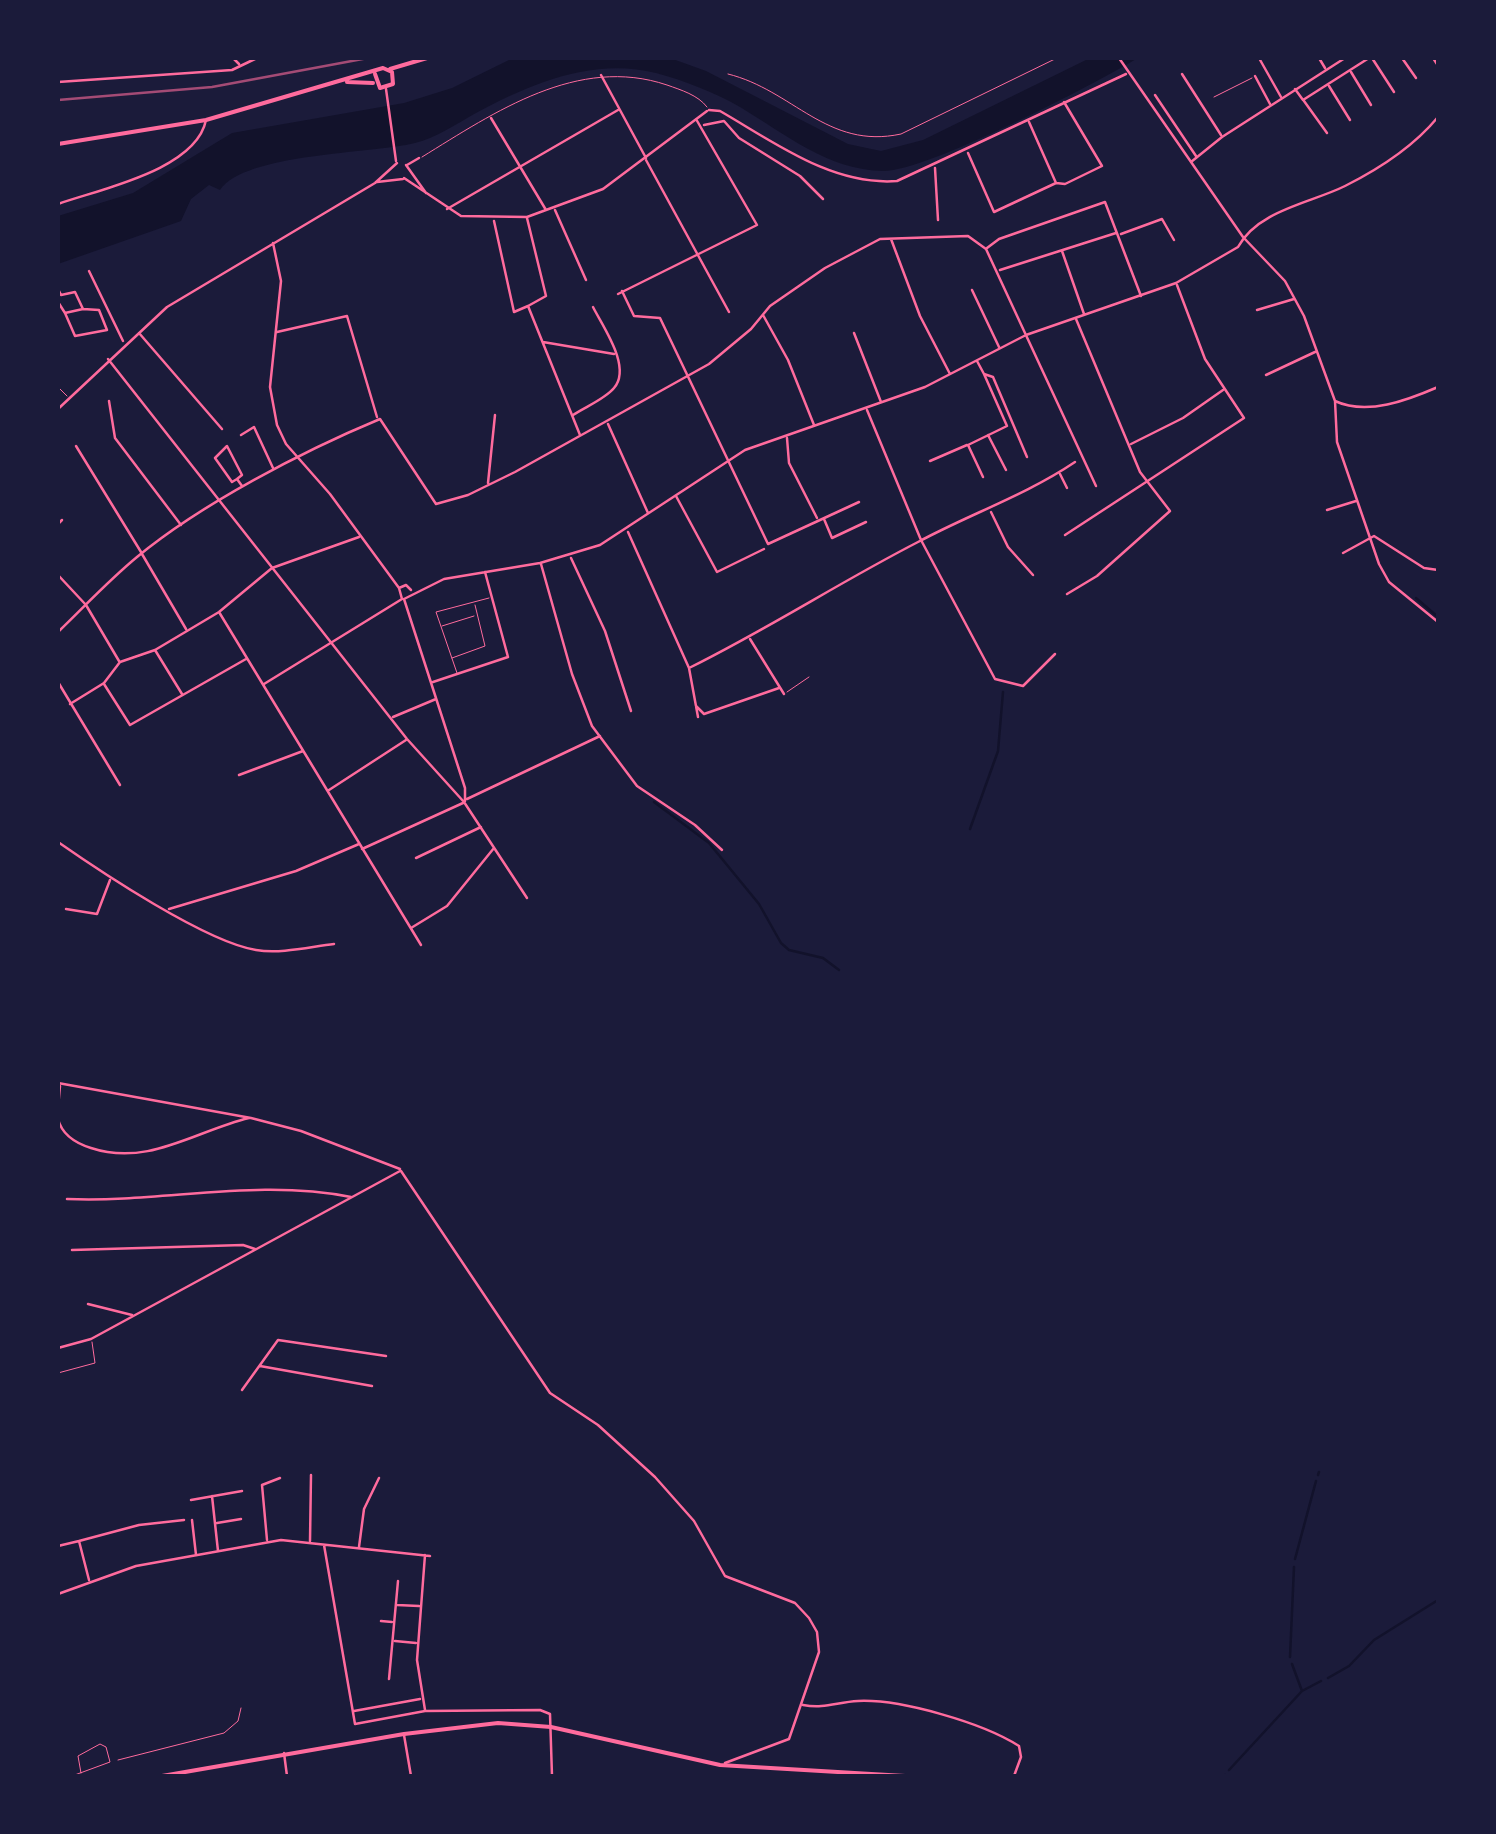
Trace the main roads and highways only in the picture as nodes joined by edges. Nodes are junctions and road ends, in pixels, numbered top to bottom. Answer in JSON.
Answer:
{"nodes":[{"id":1,"x":426,"y":58,"type":"edge"},
{"id":2,"x":406,"y":64,"type":"junction"},
{"id":3,"x":390,"y":69,"type":"junction"},
{"id":4,"x":375,"y":74,"type":"junction"},
{"id":5,"x":395,"y":78,"type":"junction"},
{"id":6,"x":338,"y":83,"type":"junction"},
{"id":7,"x":375,"y":83,"type":"junction"},
{"id":8,"x":58,"y":144,"type":"edge"},
{"id":9,"x":857,"y":1774,"type":"edge"},
{"id":10,"x":162,"y":1776,"type":"edge"},
{"id":11,"x":905,"y":1776,"type":"edge"}],
"edges":[{"from":1,"to":2,"type":"main road"},
{"from":2,"to":3,"type":"main road"},
{"from":2,"to":5,"type":"main road"},
{"from":3,"to":4,"type":"main road"},
{"from":3,"to":5,"type":"main road"},
{"from":4,"to":6,"type":"main road"},
{"from":4,"to":7,"type":"main road"},
{"from":5,"to":7,"type":"main road"},
{"from":6,"to":7,"type":"main road"},
{"from":6,"to":8,"type":"main road"},
{"from":9,"to":10,"type":"main road"},
{"from":9,"to":11,"type":"main road"}]}
